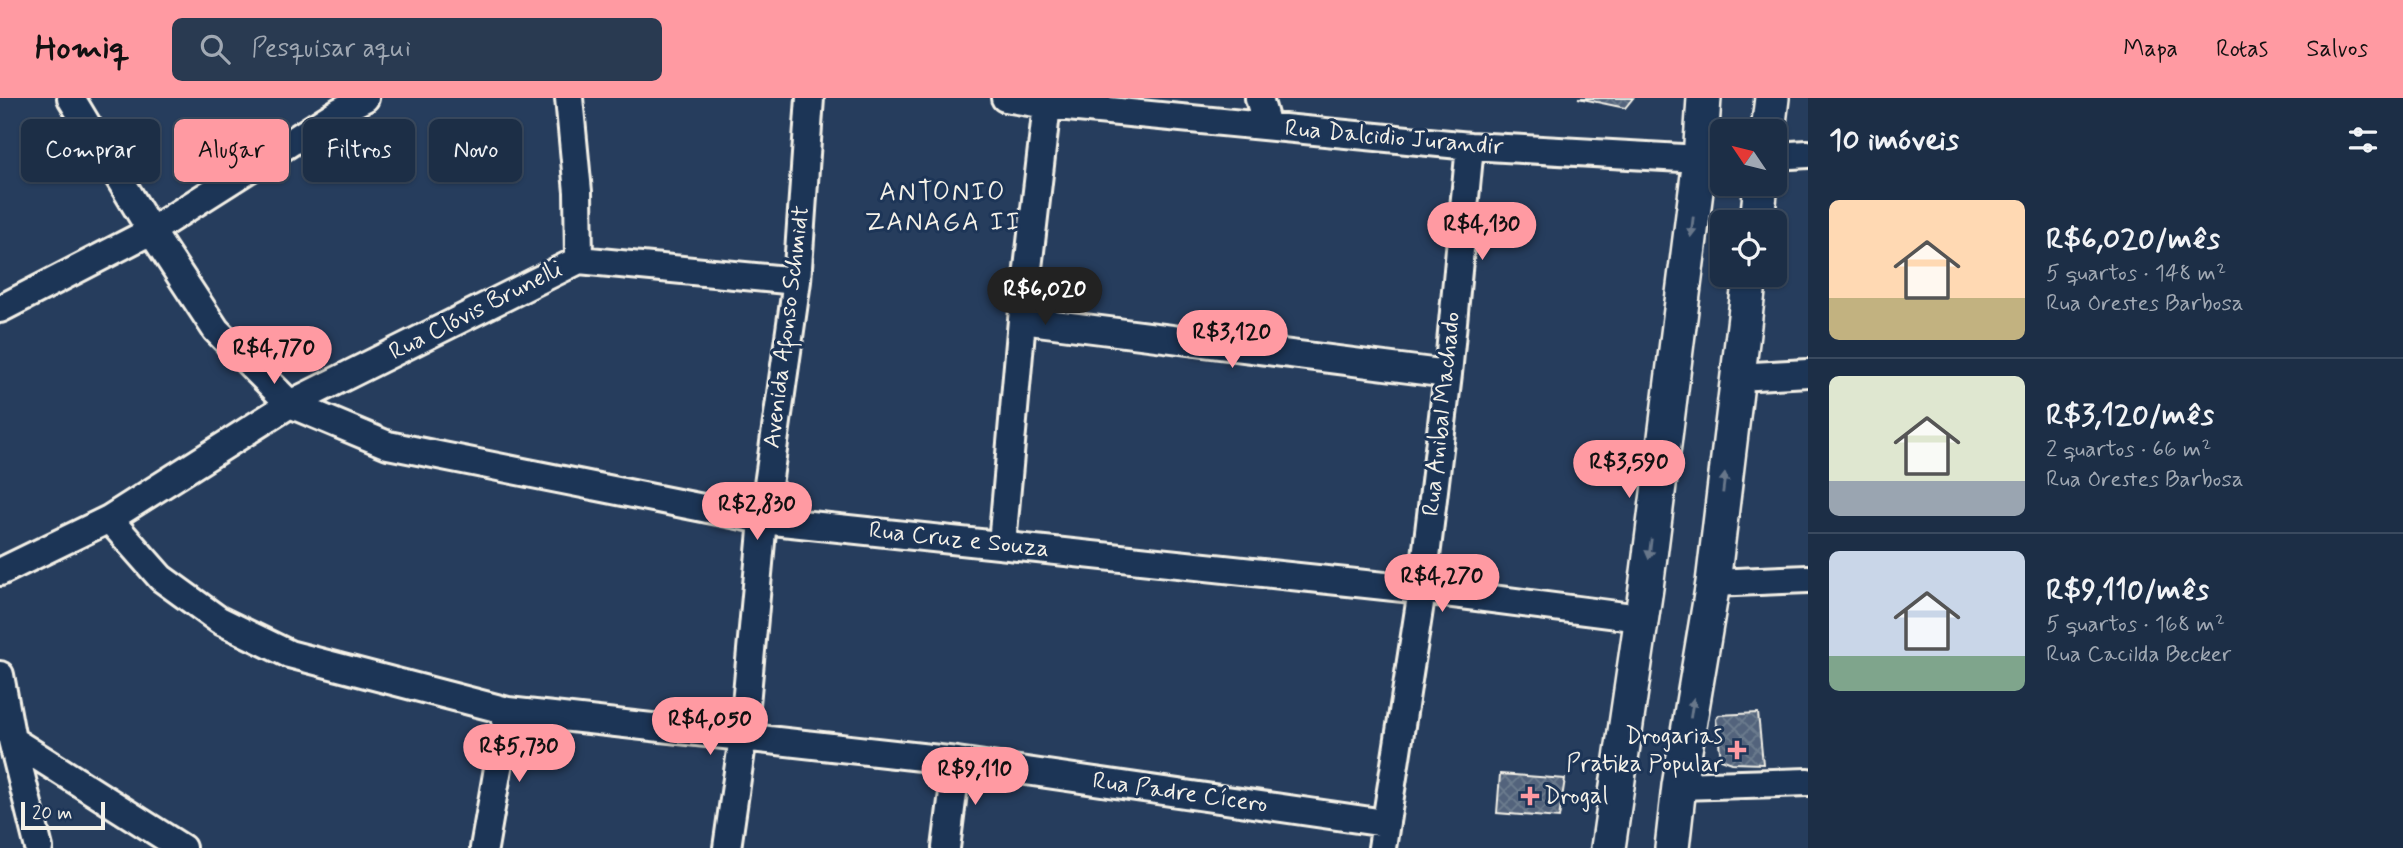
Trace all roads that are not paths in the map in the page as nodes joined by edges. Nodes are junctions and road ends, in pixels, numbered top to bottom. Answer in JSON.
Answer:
{"nodes":[{"id":1,"x":71,"y":98,"type":"edge"},
{"id":2,"x":365,"y":98,"type":"edge"},
{"id":3,"x":569,"y":98,"type":"edge"},
{"id":4,"x":810,"y":98,"type":"edge"},
{"id":5,"x":1005,"y":98,"type":"edge"},
{"id":6,"x":1259,"y":98,"type":"edge"},
{"id":7,"x":1704,"y":98,"type":"edge"},
{"id":8,"x":1772,"y":98,"type":"edge"},
{"id":9,"x":336,"y":104,"type":"edge"},
{"id":10,"x":1047,"y":105,"type":"junction"},
{"id":11,"x":1769,"y":119,"type":"edge"},
{"id":12,"x":1267,"y":126,"type":"junction"},
{"id":13,"x":1470,"y":146,"type":"junction"},
{"id":14,"x":1808,"y":154,"type":"edge"},
{"id":15,"x":1787,"y":155,"type":"edge"},
{"id":16,"x":1700,"y":159,"type":"junction"},
{"id":17,"x":151,"y":231,"type":"junction"},
{"id":18,"x":579,"y":260,"type":"junction"},
{"id":19,"x":797,"y":281,"type":"junction"},
{"id":20,"x":1748,"y":287,"type":"edge"},
{"id":21,"x":0,"y":309,"type":"edge"},
{"id":22,"x":1022,"y":320,"type":"junction"},
{"id":23,"x":1448,"y":373,"type":"junction"},
{"id":24,"x":1808,"y":373,"type":"edge"},
{"id":25,"x":1737,"y":377,"type":"junction"},
{"id":26,"x":290,"y":404,"type":"junction"},
{"id":27,"x":109,"y":519,"type":"junction"},
{"id":28,"x":763,"y":520,"type":"junction"},
{"id":29,"x":1002,"y":544,"type":"junction"},
{"id":30,"x":0,"y":572,"type":"edge"},
{"id":31,"x":1808,"y":579,"type":"edge"},
{"id":32,"x":1713,"y":583,"type":"junction"},
{"id":33,"x":1422,"y":590,"type":"junction"},
{"id":34,"x":1640,"y":618,"type":"junction"},
{"id":35,"x":0,"y":675,"type":"edge"},
{"id":36,"x":508,"y":711,"type":"junction"},
{"id":37,"x":743,"y":737,"type":"junction"},
{"id":38,"x":12,"y":740,"type":"junction"},
{"id":39,"x":957,"y":761,"type":"junction"},
{"id":40,"x":1808,"y":782,"type":"edge"},
{"id":41,"x":1679,"y":786,"type":"junction"},
{"id":42,"x":1383,"y":835,"type":"edge"},
{"id":43,"x":39,"y":848,"type":"edge"},
{"id":44,"x":181,"y":848,"type":"edge"},
{"id":45,"x":484,"y":848,"type":"edge"},
{"id":46,"x":727,"y":848,"type":"edge"},
{"id":47,"x":946,"y":848,"type":"edge"},
{"id":48,"x":1608,"y":848,"type":"edge"},
{"id":49,"x":1672,"y":848,"type":"edge"}],
"edges":[{"from":1,"to":17,"type":"street","name":"Rua Cruz e Souza"},
{"from":2,"to":9,"type":"street"},
{"from":3,"to":18,"type":"street"},
{"from":4,"to":19,"type":"street","name":"Avenida Afonso Schmidt"},
{"from":5,"to":10,"type":"street","name":"Rua Dalcidio Jurandir"},
{"from":6,"to":12,"type":"street"},
{"from":7,"to":16,"type":"street"},
{"from":8,"to":11,"type":"street"},
{"from":9,"to":17,"type":"street"},
{"from":10,"to":12,"type":"street","name":"Rua Dalcidio Jurandir"},
{"from":10,"to":22,"type":"street"},
{"from":12,"to":13,"type":"street","name":"Rua Dalcidio Jurandir"},
{"from":13,"to":16,"type":"street","name":"Rua Dalcidio Jurandir"},
{"from":13,"to":23,"type":"street","name":"Rua Anibal Machado"},
{"from":14,"to":15,"type":"street"},
{"from":16,"to":34,"type":"street","one_way":true},
{"from":17,"to":21,"type":"street"},
{"from":17,"to":26,"type":"street","name":"Rua Cruz e Souza"},
{"from":18,"to":19,"type":"street","name":"Rua Clóvis Brunelli"},
{"from":18,"to":26,"type":"street","name":"Rua Clóvis Brunelli"},
{"from":19,"to":28,"type":"street","name":"Avenida Afonso Schmidt"},
{"from":20,"to":25,"type":"street"},
{"from":22,"to":23,"type":"street"},
{"from":22,"to":29,"type":"street"},
{"from":23,"to":33,"type":"street","name":"Rua Anibal Machado"},
{"from":24,"to":25,"type":"street"},
{"from":32,"to":25,"type":"street","one_way":true},
{"from":26,"to":27,"type":"street","name":"Rua Clóvis Brunelli"},
{"from":26,"to":28,"type":"street","name":"Rua Cruz e Souza"},
{"from":27,"to":30,"type":"street","name":"Rua Clóvis Brunelli"},
{"from":27,"to":36,"type":"street","name":"Rua Padre Cícero"},
{"from":28,"to":29,"type":"street","name":"Rua Cruz e Souza"},
{"from":28,"to":37,"type":"street","name":"Avenida Afonso Schmidt"},
{"from":29,"to":33,"type":"street","name":"Rua Cruz e Souza"},
{"from":31,"to":32,"type":"street"},
{"from":41,"to":32,"type":"street","one_way":true},
{"from":33,"to":34,"type":"street","name":"Rua Cruz e Souza"},
{"from":33,"to":42,"type":"street","name":"Rua Anibal Machado"},
{"from":34,"to":48,"type":"street"},
{"from":35,"to":38,"type":"street"},
{"from":36,"to":37,"type":"street","name":"Rua Padre Cícero"},
{"from":36,"to":45,"type":"street"},
{"from":37,"to":39,"type":"street","name":"Rua Padre Cícero"},
{"from":37,"to":46,"type":"street","name":"Avenida Afonso Schmidt"},
{"from":38,"to":43,"type":"street"},
{"from":38,"to":44,"type":"street"},
{"from":39,"to":42,"type":"street","name":"Rua Padre Cícero"},
{"from":39,"to":47,"type":"street"},
{"from":40,"to":41,"type":"street"},
{"from":41,"to":49,"type":"street"}]}
